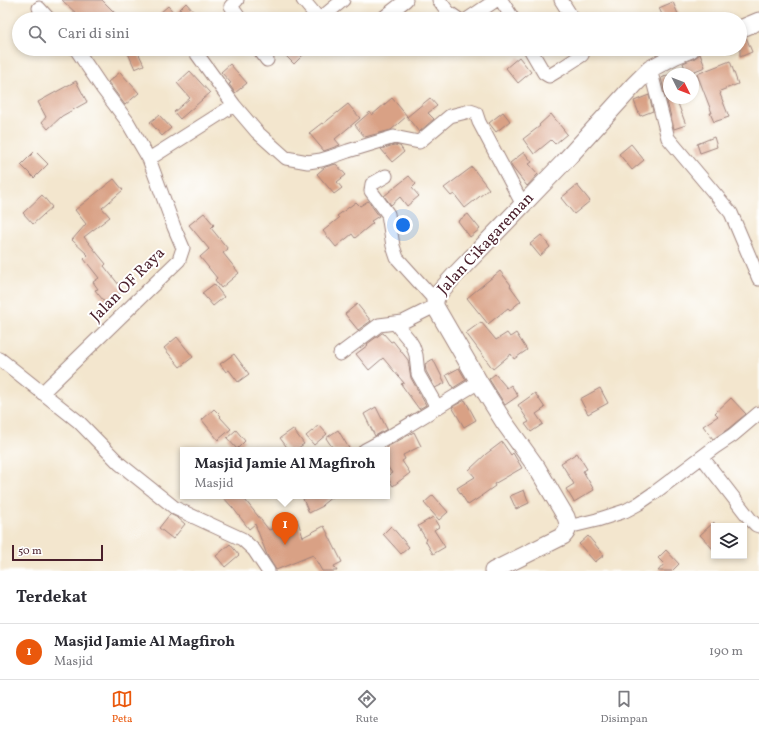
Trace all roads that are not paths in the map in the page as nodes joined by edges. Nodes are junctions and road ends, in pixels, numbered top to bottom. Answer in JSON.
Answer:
{"nodes":[{"id":1,"x":237,"y":0,"type":"edge"},
{"id":2,"x":303,"y":0,"type":"edge"},
{"id":3,"x":343,"y":0,"type":"edge"},
{"id":4,"x":439,"y":0,"type":"edge"},
{"id":5,"x":496,"y":0,"type":"edge"},
{"id":6,"x":501,"y":0,"type":"edge"},
{"id":7,"x":561,"y":0,"type":"edge"},
{"id":8,"x":398,"y":2,"type":"edge"},
{"id":9,"x":39,"y":8,"type":"dead end"},
{"id":10,"x":43,"y":12,"type":"edge"},
{"id":11,"x":235,"y":12,"type":"edge"},
{"id":12,"x":313,"y":12,"type":"edge"},
{"id":13,"x":328,"y":12,"type":"edge"},
{"id":14,"x":389,"y":12,"type":"edge"},
{"id":15,"x":448,"y":12,"type":"edge"},
{"id":16,"x":478,"y":12,"type":"edge"},
{"id":17,"x":508,"y":12,"type":"edge"},
{"id":18,"x":568,"y":12,"type":"edge"},
{"id":19,"x":759,"y":21,"type":"edge"},
{"id":20,"x":747,"y":26,"type":"edge"},
{"id":21,"x":81,"y":56,"type":"edge"},
{"id":22,"x":198,"y":56,"type":"edge"},
{"id":23,"x":264,"y":56,"type":"edge"},
{"id":24,"x":534,"y":56,"type":"edge"},
{"id":25,"x":580,"y":56,"type":"edge"},
{"id":26,"x":674,"y":56,"type":"edge"},
{"id":27,"x":267,"y":60,"type":"dead end"},
{"id":28,"x":650,"y":69,"type":"junction"},
{"id":29,"x":234,"y":105,"type":"junction"},
{"id":30,"x":149,"y":159,"type":"junction"},
{"id":31,"x":386,"y":176,"type":"dead end"},
{"id":32,"x":523,"y":205,"type":"junction"},
{"id":33,"x":759,"y":279,"type":"edge"},
{"id":34,"x":435,"y":303,"type":"junction"},
{"id":35,"x":395,"y":323,"type":"junction"},
{"id":36,"x":340,"y":354,"type":"dead end"},
{"id":37,"x":0,"y":359,"type":"edge"},
{"id":38,"x":479,"y":382,"type":"junction"},
{"id":39,"x":42,"y":392,"type":"junction"},
{"id":40,"x":437,"y":407,"type":"junction"},
{"id":41,"x":758,"y":415,"type":"edge"},
{"id":42,"x":371,"y":447,"type":"edge"},
{"id":43,"x":702,"y":457,"type":"junction"},
{"id":44,"x":759,"y":526,"type":"edge"},
{"id":45,"x":568,"y":527,"type":"junction"},
{"id":46,"x":268,"y":571,"type":"edge"},
{"id":47,"x":494,"y":571,"type":"edge"}],
"edges":[{"from":1,"to":11,"type":"street"},
{"from":2,"to":12,"type":"street"},
{"from":3,"to":13,"type":"street"},
{"from":4,"to":15,"type":"street"},
{"from":5,"to":16,"type":"street"},
{"from":6,"to":17,"type":"street"},
{"from":7,"to":18,"type":"street"},
{"from":8,"to":14,"type":"street"},
{"from":9,"to":10,"type":"street"},
{"from":19,"to":20,"type":"street"},
{"from":21,"to":30,"type":"street","name":"Jalan OF Raya"},
{"from":22,"to":29,"type":"street"},
{"from":23,"to":27,"type":"street"},
{"from":24,"to":25,"type":"street"},
{"from":26,"to":28,"type":"street","name":"Jalan Cikagareman"},
{"from":28,"to":32,"type":"street","name":"Jalan Cikagareman"},
{"from":28,"to":33,"type":"street"},
{"from":29,"to":30,"type":"street"},
{"from":29,"to":32,"type":"street"},
{"from":30,"to":39,"type":"street","name":"Jalan OF Raya"},
{"from":31,"to":34,"type":"street"},
{"from":32,"to":34,"type":"street","name":"Jalan Cikagareman"},
{"from":34,"to":35,"type":"street"},
{"from":34,"to":38,"type":"street","name":"Jalan Cikagareman"},
{"from":35,"to":36,"type":"street"},
{"from":35,"to":40,"type":"street"},
{"from":37,"to":39,"type":"street"},
{"from":38,"to":40,"type":"street"},
{"from":38,"to":45,"type":"street","name":"Jalan Cikagareman"},
{"from":39,"to":46,"type":"street"},
{"from":40,"to":42,"type":"street"},
{"from":41,"to":43,"type":"street"},
{"from":43,"to":44,"type":"street"},
{"from":43,"to":45,"type":"street"},
{"from":45,"to":47,"type":"street"}]}
